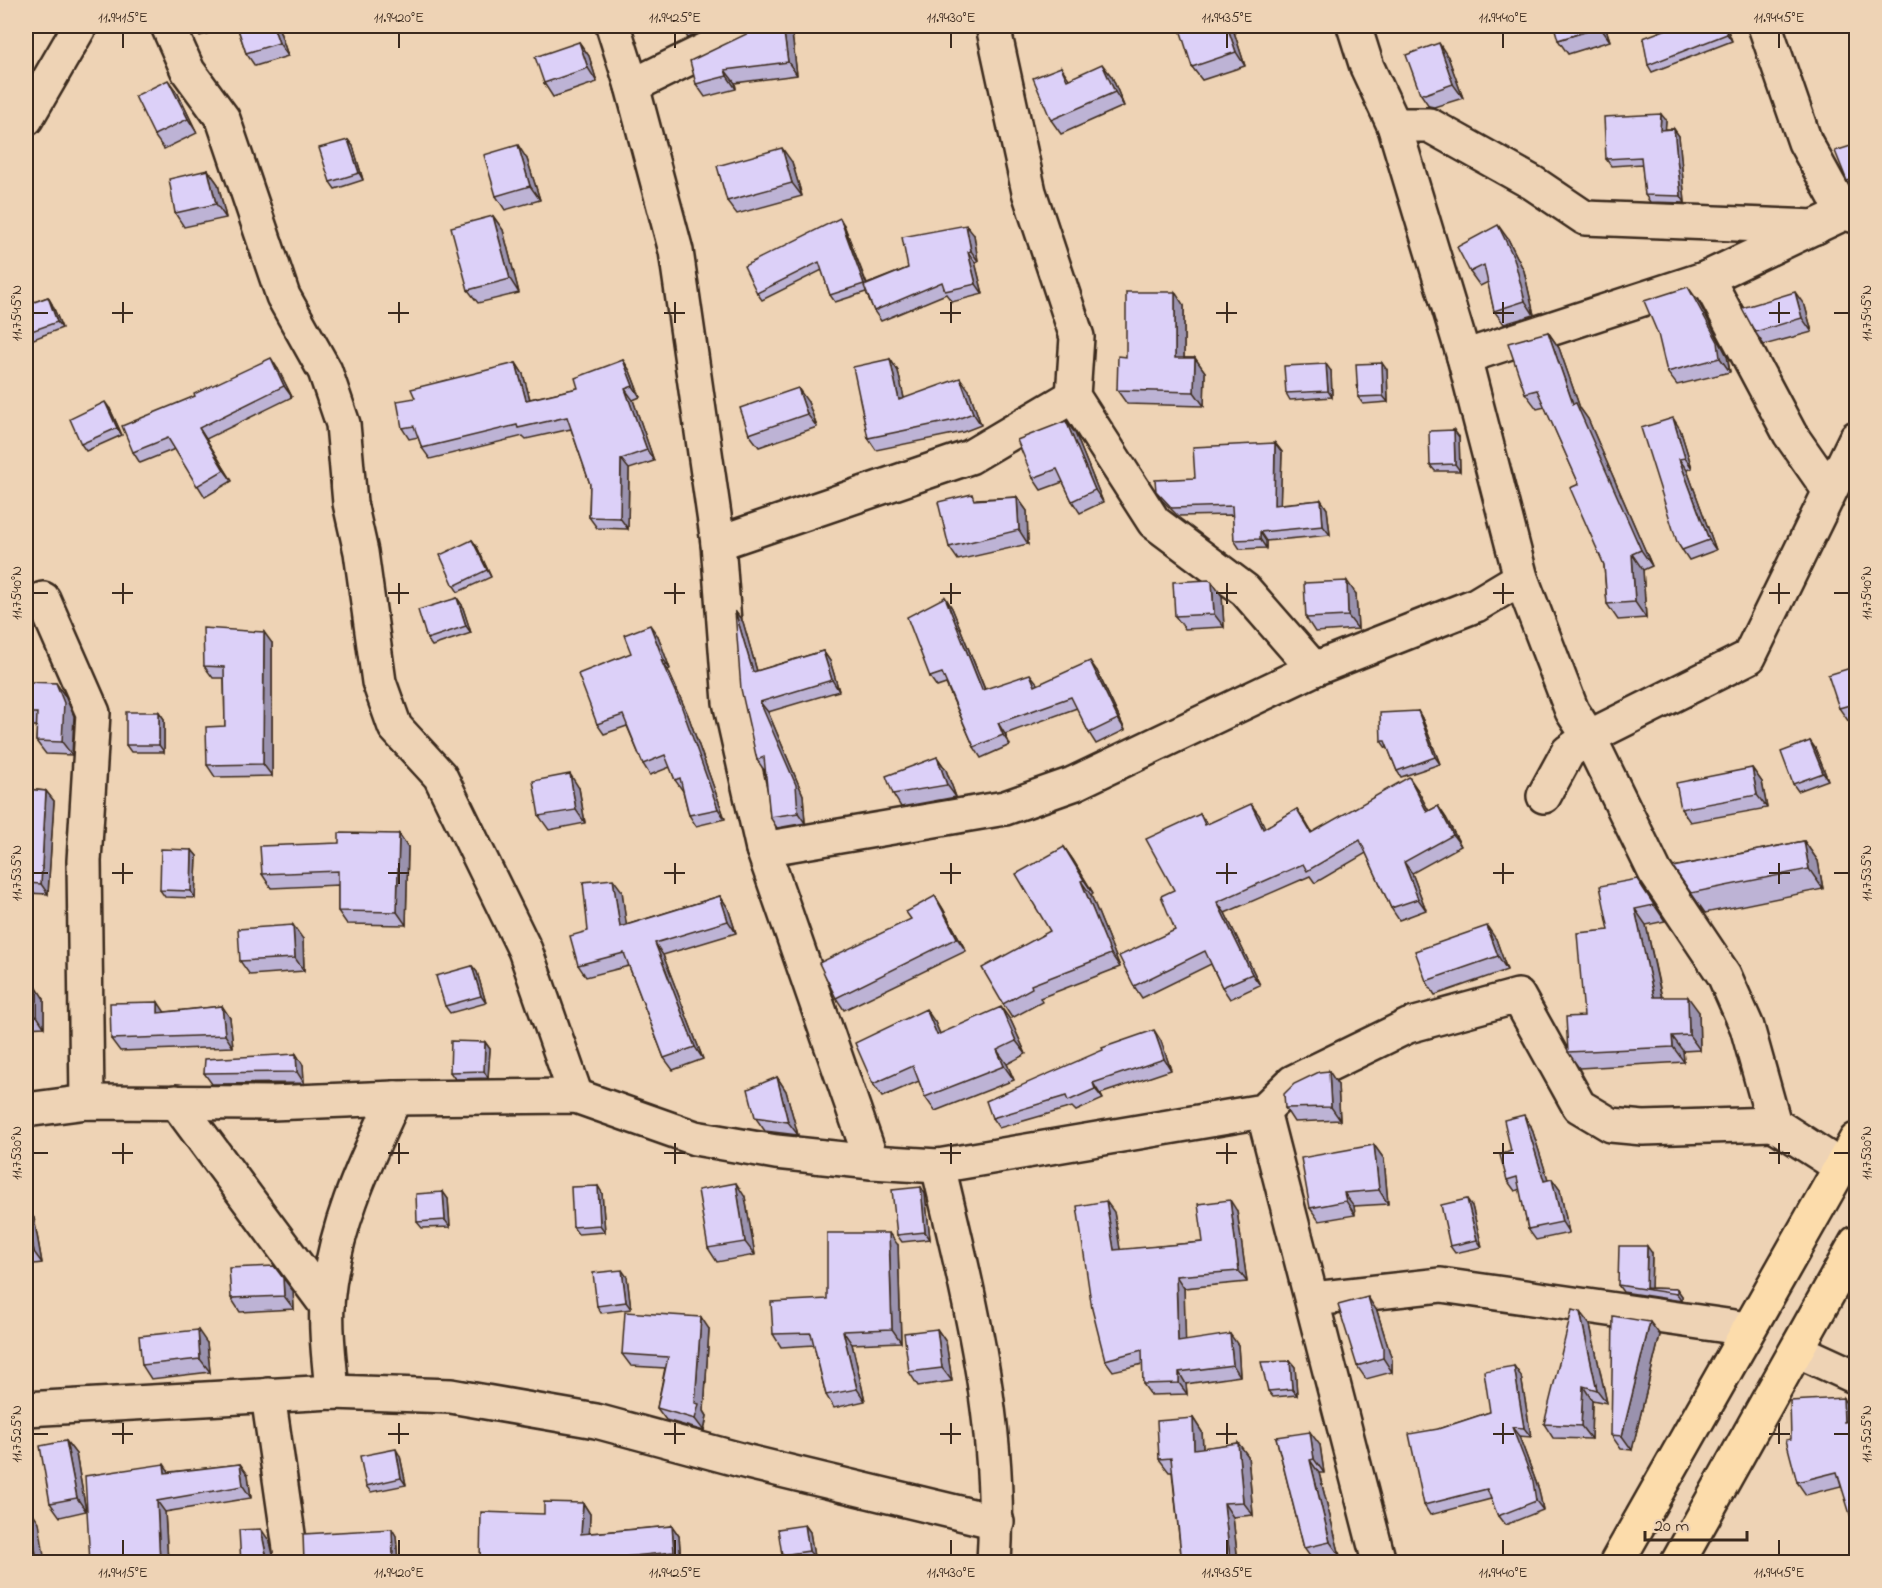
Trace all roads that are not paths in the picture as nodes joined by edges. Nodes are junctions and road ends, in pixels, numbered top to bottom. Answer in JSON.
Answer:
{"nodes":[{"id":1,"x":80,"y":26,"type":"edge"},
{"id":2,"x":168,"y":26,"type":"edge"},
{"id":3,"x":613,"y":26,"type":"edge"},
{"id":4,"x":755,"y":26,"type":"edge"},
{"id":5,"x":993,"y":26,"type":"edge"},
{"id":6,"x":1765,"y":26,"type":"edge"},
{"id":7,"x":1359,"y":30,"type":"edge"},
{"id":8,"x":632,"y":86,"type":"junction"},
{"id":9,"x":26,"y":119,"type":"edge"},
{"id":10,"x":1394,"y":124,"type":"junction"},
{"id":11,"x":1839,"y":218,"type":"edge"},
{"id":12,"x":1707,"y":278,"type":"junction"},
{"id":13,"x":1464,"y":357,"type":"junction"},
{"id":14,"x":1073,"y":396,"type":"junction"},
{"id":15,"x":1857,"y":438,"type":"edge"},
{"id":16,"x":1829,"y":490,"type":"junction"},
{"id":17,"x":718,"y":543,"type":"junction"},
{"id":18,"x":1521,"y":578,"type":"junction"},
{"id":19,"x":43,"y":599,"type":"dead end"},
{"id":20,"x":1314,"y":669,"type":"junction"},
{"id":21,"x":1589,"y":737,"type":"junction"},
{"id":22,"x":1544,"y":796,"type":"dead end"},
{"id":23,"x":763,"y":849,"type":"junction"},
{"id":24,"x":576,"y":1096,"type":"junction"},
{"id":25,"x":395,"y":1098,"type":"junction"},
{"id":26,"x":87,"y":1102,"type":"junction"},
{"id":27,"x":176,"y":1102,"type":"junction"},
{"id":28,"x":26,"y":1110,"type":"edge"},
{"id":29,"x":1263,"y":1111,"type":"junction"},
{"id":30,"x":1774,"y":1124,"type":"junction"},
{"id":31,"x":1849,"y":1153,"type":"edge"},
{"id":32,"x":872,"y":1162,"type":"junction"},
{"id":33,"x":938,"y":1166,"type":"junction"},
{"id":34,"x":1857,"y":1244,"type":"edge"},
{"id":35,"x":1313,"y":1299,"type":"junction"},
{"id":36,"x":327,"y":1306,"type":"junction"},
{"id":37,"x":1748,"y":1329,"type":"junction"},
{"id":38,"x":1797,"y":1350,"type":"junction"},
{"id":39,"x":1857,"y":1377,"type":"edge"},
{"id":40,"x":332,"y":1392,"type":"junction"},
{"id":41,"x":268,"y":1395,"type":"junction"},
{"id":42,"x":26,"y":1409,"type":"edge"},
{"id":43,"x":997,"y":1522,"type":"junction"},
{"id":44,"x":292,"y":1563,"type":"edge"},
{"id":45,"x":994,"y":1563,"type":"edge"},
{"id":46,"x":1379,"y":1563,"type":"edge"},
{"id":47,"x":1617,"y":1563,"type":"edge"},
{"id":48,"x":1678,"y":1563,"type":"edge"}],
"edges":[{"from":1,"to":9,"type":"street"},
{"from":2,"to":24,"type":"street"},
{"from":3,"to":8,"type":"street"},
{"from":4,"to":8,"type":"street"},
{"from":5,"to":14,"type":"street"},
{"from":6,"to":11,"type":"street"},
{"from":7,"to":10,"type":"street"},
{"from":8,"to":17,"type":"street"},
{"from":10,"to":11,"type":"street"},
{"from":10,"to":13,"type":"street"},
{"from":11,"to":12,"type":"street"},
{"from":12,"to":13,"type":"street"},
{"from":12,"to":16,"type":"street"},
{"from":13,"to":18,"type":"street"},
{"from":14,"to":17,"type":"street"},
{"from":14,"to":20,"type":"street"},
{"from":15,"to":16,"type":"street"},
{"from":16,"to":21,"type":"street"},
{"from":17,"to":23,"type":"street"},
{"from":18,"to":20,"type":"street"},
{"from":18,"to":21,"type":"street"},
{"from":19,"to":26,"type":"street"},
{"from":20,"to":23,"type":"street"},
{"from":21,"to":22,"type":"street"},
{"from":21,"to":30,"type":"street"},
{"from":23,"to":32,"type":"street"},
{"from":24,"to":25,"type":"street"},
{"from":24,"to":32,"type":"street"},
{"from":25,"to":27,"type":"street"},
{"from":25,"to":36,"type":"street"},
{"from":26,"to":27,"type":"street"},
{"from":26,"to":28,"type":"street"},
{"from":27,"to":36,"type":"street"},
{"from":29,"to":30,"type":"street"},
{"from":29,"to":33,"type":"street"},
{"from":29,"to":35,"type":"street"},
{"from":30,"to":31,"type":"street"},
{"from":31,"to":37,"type":"main road"},
{"from":32,"to":33,"type":"street"},
{"from":33,"to":43,"type":"street"},
{"from":34,"to":38,"type":"main road"},
{"from":35,"to":37,"type":"street"},
{"from":35,"to":46,"type":"street"},
{"from":36,"to":40,"type":"street"},
{"from":37,"to":47,"type":"main road"},
{"from":38,"to":39,"type":"street"},
{"from":38,"to":48,"type":"main road"},
{"from":40,"to":41,"type":"street"},
{"from":40,"to":43,"type":"street"},
{"from":41,"to":42,"type":"street"},
{"from":41,"to":44,"type":"street"},
{"from":43,"to":45,"type":"street"}]}
